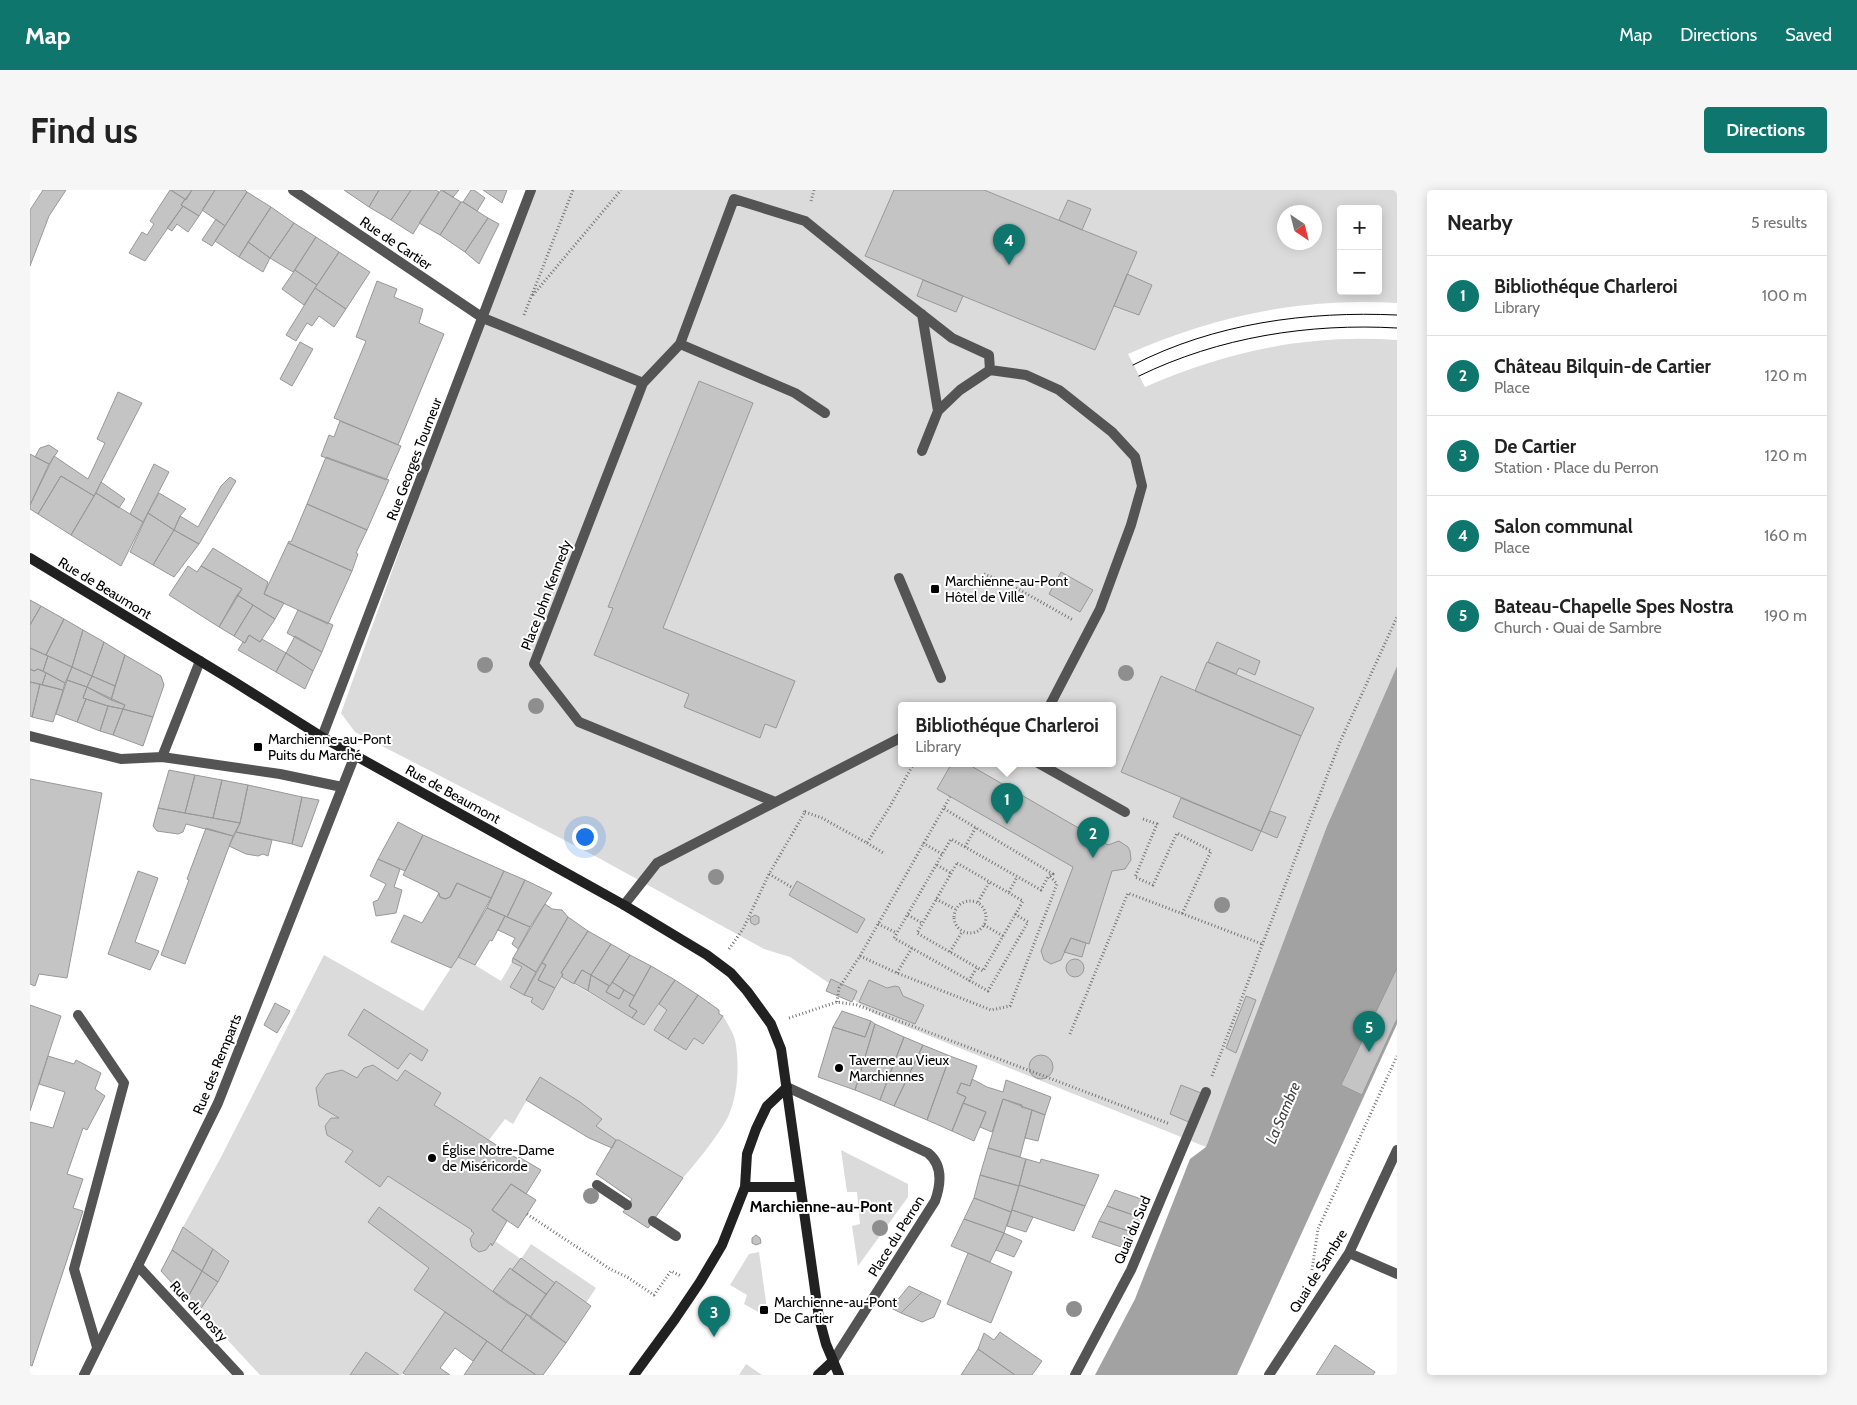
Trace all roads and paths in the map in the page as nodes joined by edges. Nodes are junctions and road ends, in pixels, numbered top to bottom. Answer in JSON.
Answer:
{"nodes":[{"id":1,"x":293,"y":190,"type":"edge"},
{"id":2,"x":532,"y":190,"type":"edge"},
{"id":3,"x":573,"y":190,"type":"edge"},
{"id":4,"x":621,"y":190,"type":"edge"},
{"id":5,"x":531,"y":298,"type":"junction"},
{"id":6,"x":922,"y":314,"type":"junction"},
{"id":7,"x":482,"y":318,"type":"junction"},
{"id":8,"x":518,"y":332,"type":"junction"},
{"id":9,"x":680,"y":344,"type":"junction"},
{"id":10,"x":990,"y":370,"type":"junction"},
{"id":11,"x":643,"y":383,"type":"junction"},
{"id":12,"x":938,"y":411,"type":"junction"},
{"id":13,"x":825,"y":413,"type":"dead end"},
{"id":14,"x":922,"y":451,"type":"dead end"},
{"id":15,"x":30,"y":558,"type":"edge"},
{"id":16,"x":984,"y":574,"type":"dead end"},
{"id":17,"x":899,"y":578,"type":"dead end"},
{"id":18,"x":1060,"y":614,"type":"dead end"},
{"id":19,"x":1397,"y":617,"type":"edge"},
{"id":20,"x":200,"y":661,"type":"junction"},
{"id":21,"x":941,"y":678,"type":"dead end"},
{"id":22,"x":1052,"y":702,"type":"edge"},
{"id":23,"x":30,"y":736,"type":"edge"},
{"id":24,"x":322,"y":737,"type":"junction"},
{"id":25,"x":898,"y":739,"type":"edge"},
{"id":26,"x":355,"y":755,"type":"junction"},
{"id":27,"x":162,"y":757,"type":"junction"},
{"id":28,"x":912,"y":767,"type":"edge"},
{"id":29,"x":1045,"y":767,"type":"edge"},
{"id":30,"x":342,"y":787,"type":"junction"},
{"id":31,"x":797,"y":790,"type":"junction"},
{"id":32,"x":950,"y":797,"type":"dead end"},
{"id":33,"x":775,"y":802,"type":"junction"},
{"id":34,"x":943,"y":808,"type":"junction"},
{"id":35,"x":805,"y":812,"type":"junction"},
{"id":36,"x":1125,"y":812,"type":"dead end"},
{"id":37,"x":1157,"y":824,"type":"dead end"},
{"id":38,"x":976,"y":827,"type":"junction"},
{"id":39,"x":867,"y":842,"type":"junction"},
{"id":40,"x":923,"y":842,"type":"junction"},
{"id":41,"x":965,"y":847,"type":"junction"},
{"id":42,"x":885,"y":854,"type":"dead end"},
{"id":43,"x":942,"y":854,"type":"junction"},
{"id":44,"x":936,"y":864,"type":"junction"},
{"id":45,"x":951,"y":873,"type":"junction"},
{"id":46,"x":769,"y":874,"type":"junction"},
{"id":47,"x":1049,"y":875,"type":"junction"},
{"id":48,"x":1017,"y":877,"type":"junction"},
{"id":49,"x":990,"y":881,"type":"junction"},
{"id":50,"x":793,"y":888,"type":"dead end"},
{"id":51,"x":1009,"y":892,"type":"junction"},
{"id":52,"x":936,"y":899,"type":"junction"},
{"id":53,"x":978,"y":902,"type":"junction"},
{"id":54,"x":624,"y":906,"type":"junction"},
{"id":55,"x":955,"y":910,"type":"junction"},
{"id":56,"x":1015,"y":914,"type":"junction"},
{"id":57,"x":1182,"y":914,"type":"junction"},
{"id":58,"x":908,"y":915,"type":"junction"},
{"id":59,"x":922,"y":923,"type":"junction"},
{"id":60,"x":878,"y":924,"type":"junction"},
{"id":61,"x":984,"y":926,"type":"junction"},
{"id":62,"x":962,"y":932,"type":"junction"},
{"id":63,"x":897,"y":933,"type":"junction"},
{"id":64,"x":1003,"y":936,"type":"junction"},
{"id":65,"x":1262,"y":944,"type":"junction"},
{"id":66,"x":912,"y":948,"type":"junction"},
{"id":67,"x":950,"y":952,"type":"junction"},
{"id":68,"x":860,"y":956,"type":"junction"},
{"id":69,"x":719,"y":964,"type":"junction"},
{"id":70,"x":976,"y":967,"type":"junction"},
{"id":71,"x":897,"y":973,"type":"junction"},
{"id":72,"x":969,"y":980,"type":"junction"},
{"id":73,"x":837,"y":1002,"type":"junction"},
{"id":74,"x":78,"y":1015,"type":"dead end"},
{"id":75,"x":771,"y":1024,"type":"junction"},
{"id":76,"x":1070,"y":1034,"type":"dead end"},
{"id":77,"x":1397,"y":1056,"type":"edge"},
{"id":78,"x":787,"y":1087,"type":"junction"},
{"id":79,"x":1206,"y":1092,"type":"joint"},
{"id":80,"x":1190,"y":1132,"type":"junction"},
{"id":81,"x":1397,"y":1150,"type":"edge"},
{"id":82,"x":597,"y":1185,"type":"dead end"},
{"id":83,"x":745,"y":1187,"type":"junction"},
{"id":84,"x":800,"y":1187,"type":"junction"},
{"id":85,"x":627,"y":1205,"type":"dead end"},
{"id":86,"x":527,"y":1214,"type":"dead end"},
{"id":87,"x":653,"y":1221,"type":"dead end"},
{"id":88,"x":676,"y":1236,"type":"dead end"},
{"id":89,"x":1349,"y":1253,"type":"junction"},
{"id":90,"x":138,"y":1266,"type":"junction"},
{"id":91,"x":1397,"y":1274,"type":"edge"},
{"id":92,"x":1311,"y":1278,"type":"dead end"},
{"id":93,"x":654,"y":1295,"type":"dead end"},
{"id":94,"x":97,"y":1347,"type":"junction"},
{"id":95,"x":833,"y":1361,"type":"junction"},
{"id":96,"x":84,"y":1375,"type":"edge"},
{"id":97,"x":239,"y":1375,"type":"edge"},
{"id":98,"x":634,"y":1375,"type":"edge"},
{"id":99,"x":818,"y":1375,"type":"edge"},
{"id":100,"x":839,"y":1375,"type":"edge"},
{"id":101,"x":1075,"y":1375,"type":"edge"},
{"id":102,"x":1269,"y":1375,"type":"edge"}],
"edges":[{"from":1,"to":7,"type":"street","name":"Rue de Cartier"},
{"from":2,"to":7,"type":"street","name":"Rue Georges Tourneur"},
{"from":3,"to":5,"type":"path"},
{"from":4,"to":5,"type":"path"},
{"from":5,"to":8,"type":"path"},
{"from":6,"to":9,"type":"street"},
{"from":6,"to":10,"type":"street"},
{"from":6,"to":12,"type":"street"},
{"from":7,"to":8,"type":"street"},
{"from":7,"to":24,"type":"street","name":"Rue Georges Tourneur"},
{"from":8,"to":11,"type":"street"},
{"from":9,"to":11,"type":"street","name":"Place John Kennedy"},
{"from":9,"to":13,"type":"street"},
{"from":10,"to":12,"type":"street"},
{"from":10,"to":22,"type":"street"},
{"from":11,"to":33,"type":"street","name":"Place John Kennedy"},
{"from":12,"to":14,"type":"street"},
{"from":15,"to":20,"type":"main road","name":"Rue de Beaumont"},
{"from":16,"to":18,"type":"path"},
{"from":17,"to":21,"type":"street"},
{"from":19,"to":65,"type":"path"},
{"from":20,"to":24,"type":"main road","name":"Rue de Beaumont"},
{"from":20,"to":27,"type":"street"},
{"from":23,"to":27,"type":"street"},
{"from":24,"to":26,"type":"main road","name":"Rue de Beaumont"},
{"from":25,"to":31,"type":"street"},
{"from":26,"to":30,"type":"street","name":"Rue des Remparts"},
{"from":26,"to":54,"type":"main road","name":"Rue de Beaumont"},
{"from":27,"to":30,"type":"street"},
{"from":28,"to":39,"type":"path"},
{"from":29,"to":36,"type":"street"},
{"from":30,"to":90,"type":"street","name":"Rue des Remparts"},
{"from":31,"to":33,"type":"street"},
{"from":31,"to":35,"type":"path"},
{"from":32,"to":34,"type":"path"},
{"from":33,"to":54,"type":"street"},
{"from":34,"to":38,"type":"path"},
{"from":34,"to":40,"type":"path"},
{"from":35,"to":39,"type":"path"},
{"from":35,"to":46,"type":"path"},
{"from":37,"to":57,"type":"path"},
{"from":38,"to":41,"type":"path"},
{"from":38,"to":47,"type":"path"},
{"from":39,"to":42,"type":"path"},
{"from":40,"to":43,"type":"path"},
{"from":40,"to":60,"type":"path"},
{"from":41,"to":43,"type":"path"},
{"from":41,"to":48,"type":"path"},
{"from":43,"to":44,"type":"path"},
{"from":44,"to":45,"type":"path"},
{"from":44,"to":58,"type":"path"},
{"from":45,"to":49,"type":"path"},
{"from":45,"to":52,"type":"path"},
{"from":46,"to":50,"type":"path"},
{"from":46,"to":69,"type":"path"},
{"from":47,"to":48,"type":"path"},
{"from":47,"to":71,"type":"path"},
{"from":48,"to":51,"type":"path"},
{"from":49,"to":51,"type":"path"},
{"from":49,"to":53,"type":"path"},
{"from":51,"to":56,"type":"path"},
{"from":52,"to":55,"type":"path"},
{"from":52,"to":59,"type":"path"},
{"from":53,"to":55,"type":"path"},
{"from":53,"to":61,"type":"path"},
{"from":54,"to":69,"type":"main road","name":"Rue de Beaumont"},
{"from":55,"to":62,"type":"path"},
{"from":56,"to":64,"type":"path"},
{"from":56,"to":72,"type":"path"},
{"from":57,"to":65,"type":"path"},
{"from":57,"to":76,"type":"path"},
{"from":58,"to":59,"type":"path"},
{"from":58,"to":63,"type":"path"},
{"from":59,"to":67,"type":"path"},
{"from":60,"to":63,"type":"path"},
{"from":60,"to":68,"type":"path"},
{"from":61,"to":62,"type":"path"},
{"from":61,"to":64,"type":"path"},
{"from":62,"to":67,"type":"path"},
{"from":63,"to":66,"type":"path"},
{"from":64,"to":70,"type":"path"},
{"from":65,"to":79,"type":"path"},
{"from":66,"to":71,"type":"path"},
{"from":66,"to":72,"type":"path"},
{"from":67,"to":70,"type":"path"},
{"from":68,"to":71,"type":"path"},
{"from":68,"to":73,"type":"path"},
{"from":69,"to":75,"type":"main road","name":"Rue de Beaumont"},
{"from":70,"to":72,"type":"path"},
{"from":73,"to":75,"type":"path"},
{"from":73,"to":80,"type":"path"},
{"from":74,"to":94,"type":"street"},
{"from":75,"to":78,"type":"main road"},
{"from":77,"to":92,"type":"path"},
{"from":78,"to":83,"type":"main road"},
{"from":78,"to":84,"type":"main road"},
{"from":78,"to":95,"type":"street","name":"Place du Perron"},
{"from":79,"to":80,"type":"street","name":"Quai du Sud"},
{"from":80,"to":101,"type":"street","name":"Quai du Sud"},
{"from":81,"to":89,"type":"street","name":"Quai de Sambre"},
{"from":82,"to":85,"type":"street"},
{"from":83,"to":84,"type":"main road"},
{"from":83,"to":98,"type":"main road"},
{"from":84,"to":95,"type":"main road"},
{"from":86,"to":93,"type":"path"},
{"from":87,"to":88,"type":"street"},
{"from":89,"to":91,"type":"street"},
{"from":89,"to":102,"type":"street","name":"Quai de Sambre"},
{"from":90,"to":94,"type":"street","name":"Rue des Remparts"},
{"from":90,"to":97,"type":"street","name":"Rue du Posty"},
{"from":94,"to":96,"type":"street","name":"Rue des Remparts"},
{"from":95,"to":99,"type":"main road"},
{"from":95,"to":100,"type":"main road"}]}
